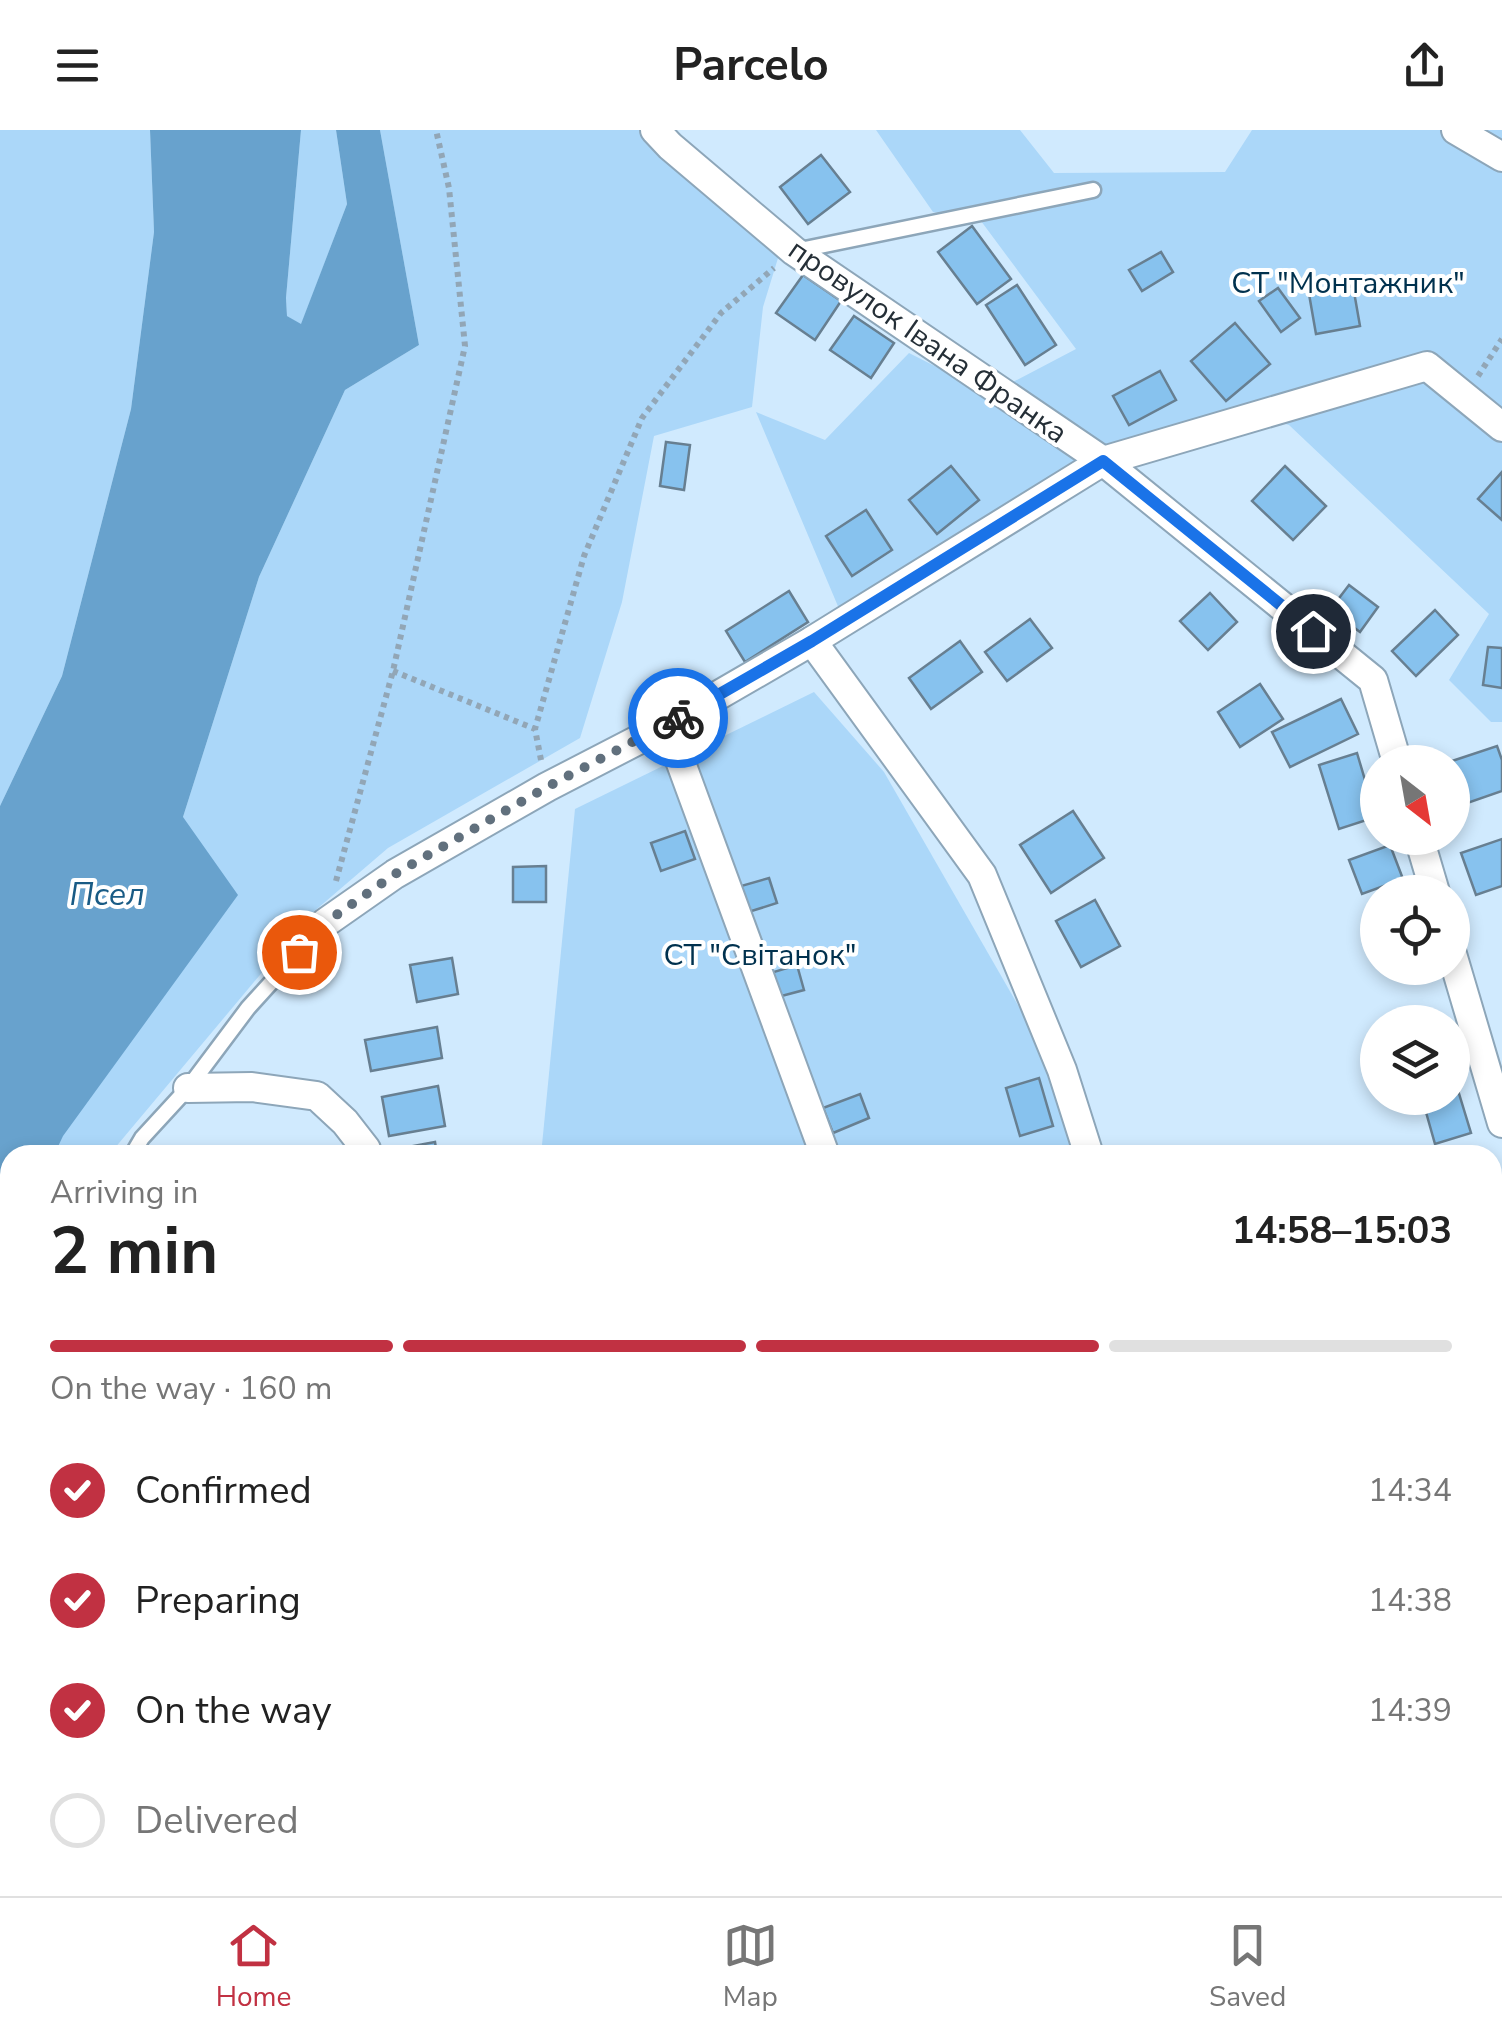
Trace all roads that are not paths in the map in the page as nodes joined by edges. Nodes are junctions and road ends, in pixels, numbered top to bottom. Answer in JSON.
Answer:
{"nodes":[{"id":1,"x":655,"y":130,"type":"edge"},
{"id":2,"x":1456,"y":130,"type":"edge"},
{"id":3,"x":1502,"y":157,"type":"edge"},
{"id":4,"x":1093,"y":190,"type":"dead end"},
{"id":5,"x":794,"y":251,"type":"junction"},
{"id":6,"x":1502,"y":426,"type":"edge"},
{"id":7,"x":1103,"y":461,"type":"junction"},
{"id":8,"x":812,"y":641,"type":"junction"},
{"id":9,"x":667,"y":725,"type":"junction"},
{"id":10,"x":1392,"y":745,"type":"edge"},
{"id":11,"x":325,"y":923,"type":"joint"},
{"id":12,"x":1463,"y":985,"type":"edge"},
{"id":13,"x":1496,"y":1077,"type":"edge"},
{"id":14,"x":188,"y":1088,"type":"junction"},
{"id":15,"x":1502,"y":1123,"type":"edge"},
{"id":16,"x":138,"y":1145,"type":"edge"},
{"id":17,"x":363,"y":1145,"type":"edge"},
{"id":18,"x":821,"y":1145,"type":"edge"},
{"id":19,"x":1085,"y":1145,"type":"edge"}],
"edges":[{"from":1,"to":5,"type":"street","name":"провулок Івана Франка"},
{"from":2,"to":3,"type":"street"},
{"from":4,"to":5,"type":"lane"},
{"from":5,"to":7,"type":"street","name":"провулок Івана Франка"},
{"from":6,"to":7,"type":"street"},
{"from":7,"to":8,"type":"street"},
{"from":7,"to":10,"type":"street","name":"провулок Івана Франка"},
{"from":8,"to":9,"type":"street"},
{"from":8,"to":19,"type":"street"},
{"from":9,"to":11,"type":"street"},
{"from":9,"to":18,"type":"street"},
{"from":11,"to":14,"type":"lane"},
{"from":12,"to":13,"type":"street"},
{"from":13,"to":15,"type":"street"},
{"from":14,"to":16,"type":"lane"},
{"from":14,"to":17,"type":"street"}]}
